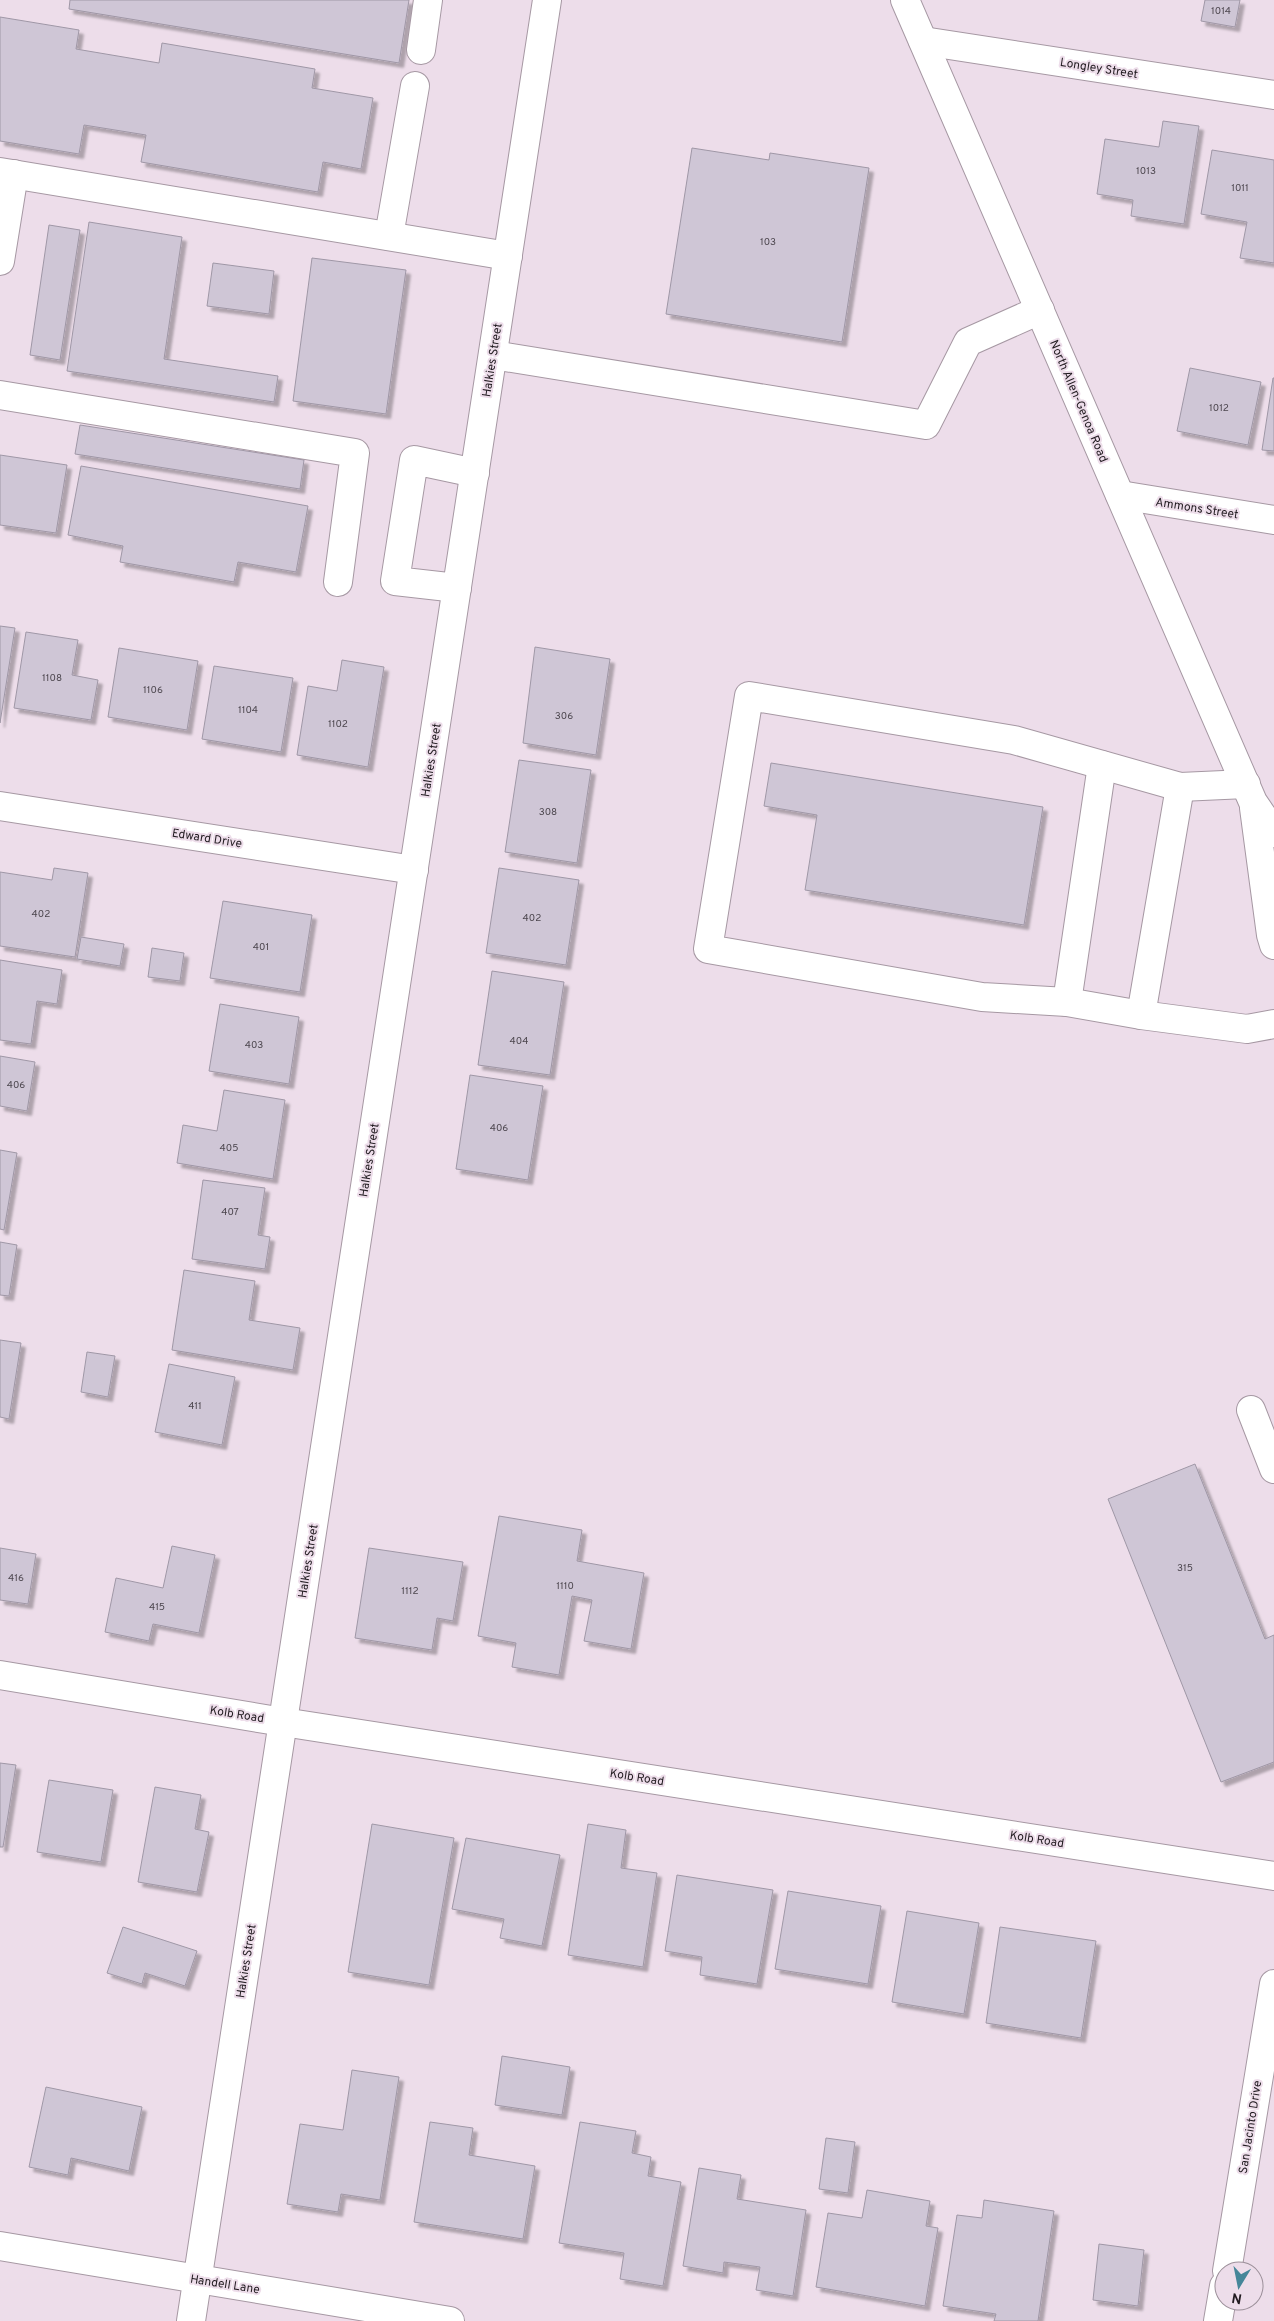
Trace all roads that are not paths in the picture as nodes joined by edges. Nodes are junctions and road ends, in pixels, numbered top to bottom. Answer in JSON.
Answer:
{"nodes":[{"id":1,"x":428,"y":0,"type":"edge"},
{"id":2,"x":548,"y":0,"type":"edge"},
{"id":3,"x":905,"y":0,"type":"edge"},
{"id":4,"x":923,"y":41,"type":"junction"},
{"id":5,"x":421,"y":50,"type":"dead end"},
{"id":6,"x":415,"y":86,"type":"dead end"},
{"id":7,"x":1274,"y":94,"type":"edge"},
{"id":8,"x":7,"y":173,"type":"edge"},
{"id":9,"x":389,"y":236,"type":"junction"},
{"id":10,"x":508,"y":256,"type":"junction"},
{"id":11,"x":0,"y":262,"type":"edge"},
{"id":12,"x":1040,"y":310,"type":"junction"},
{"id":13,"x":493,"y":355,"type":"junction"},
{"id":14,"x":0,"y":395,"type":"edge"},
{"id":15,"x":475,"y":473,"type":"junction"},
{"id":16,"x":1120,"y":495,"type":"junction"},
{"id":17,"x":1274,"y":520,"type":"edge"},
{"id":18,"x":338,"y":582,"type":"dead end"},
{"id":19,"x":457,"y":588,"type":"junction"},
{"id":20,"x":1102,"y":765,"type":"junction"},
{"id":21,"x":1180,"y":787,"type":"junction"},
{"id":22,"x":1249,"y":793,"type":"junction"},
{"id":23,"x":0,"y":806,"type":"edge"},
{"id":24,"x":1274,"y":833,"type":"edge"},
{"id":25,"x":414,"y":870,"type":"junction"},
{"id":26,"x":1274,"y":945,"type":"edge"},
{"id":27,"x":1067,"y":1002,"type":"junction"},
{"id":28,"x":1141,"y":1015,"type":"junction"},
{"id":29,"x":1274,"y":1024,"type":"edge"},
{"id":30,"x":1251,"y":1410,"type":"dead end"},
{"id":31,"x":1274,"y":1469,"type":"edge"},
{"id":32,"x":0,"y":1675,"type":"edge"},
{"id":33,"x":283,"y":1722,"type":"junction"},
{"id":34,"x":1274,"y":1876,"type":"edge"},
{"id":35,"x":1274,"y":1984,"type":"edge"},
{"id":36,"x":0,"y":2246,"type":"edge"},
{"id":37,"x":1228,"y":2261,"type":"edge"},
{"id":38,"x":198,"y":2280,"type":"junction"},
{"id":39,"x":191,"y":2321,"type":"edge"},
{"id":40,"x":450,"y":2321,"type":"edge"}],
"edges":[{"from":1,"to":5,"type":"street"},
{"from":2,"to":10,"type":"street","name":"Halkies Street"},
{"from":3,"to":4,"type":"street","name":"North Allen-Genoa Road"},
{"from":4,"to":7,"type":"street","name":"Longley Street"},
{"from":4,"to":12,"type":"street","name":"North Allen-Genoa Road"},
{"from":6,"to":9,"type":"street"},
{"from":8,"to":9,"type":"street"},
{"from":8,"to":11,"type":"street"},
{"from":9,"to":10,"type":"street"},
{"from":10,"to":13,"type":"street","name":"Halkies Street"},
{"from":12,"to":13,"type":"street"},
{"from":12,"to":16,"type":"street","name":"North Allen-Genoa Road"},
{"from":13,"to":15,"type":"street","name":"Halkies Street"},
{"from":14,"to":18,"type":"street"},
{"from":15,"to":19,"type":"street","name":"Halkies Street"},
{"from":15,"to":19,"type":"street"},
{"from":16,"to":17,"type":"street","name":"Ammons Street"},
{"from":16,"to":22,"type":"street","name":"North Allen-Genoa Road"},
{"from":19,"to":25,"type":"street","name":"Halkies Street"},
{"from":20,"to":21,"type":"street"},
{"from":20,"to":27,"type":"street"},
{"from":20,"to":27,"type":"street"},
{"from":21,"to":22,"type":"street"},
{"from":21,"to":28,"type":"street"},
{"from":22,"to":24,"type":"street","name":"North Allen-Genoa Road"},
{"from":22,"to":26,"type":"street","name":"North Allen-Genoa Road"},
{"from":23,"to":25,"type":"street","name":"Edward Drive"},
{"from":25,"to":33,"type":"street","name":"Halkies Street"},
{"from":27,"to":28,"type":"street"},
{"from":28,"to":29,"type":"street"},
{"from":30,"to":31,"type":"street"},
{"from":32,"to":33,"type":"street","name":"Kolb Road"},
{"from":33,"to":34,"type":"street","name":"Kolb Road"},
{"from":33,"to":38,"type":"street","name":"Halkies Street"},
{"from":35,"to":37,"type":"street","name":"San Jacinto Drive"},
{"from":36,"to":38,"type":"street","name":"Handell Lane"},
{"from":38,"to":39,"type":"street","name":"Halkies Street"},
{"from":38,"to":40,"type":"street","name":"Handell Lane"}]}
